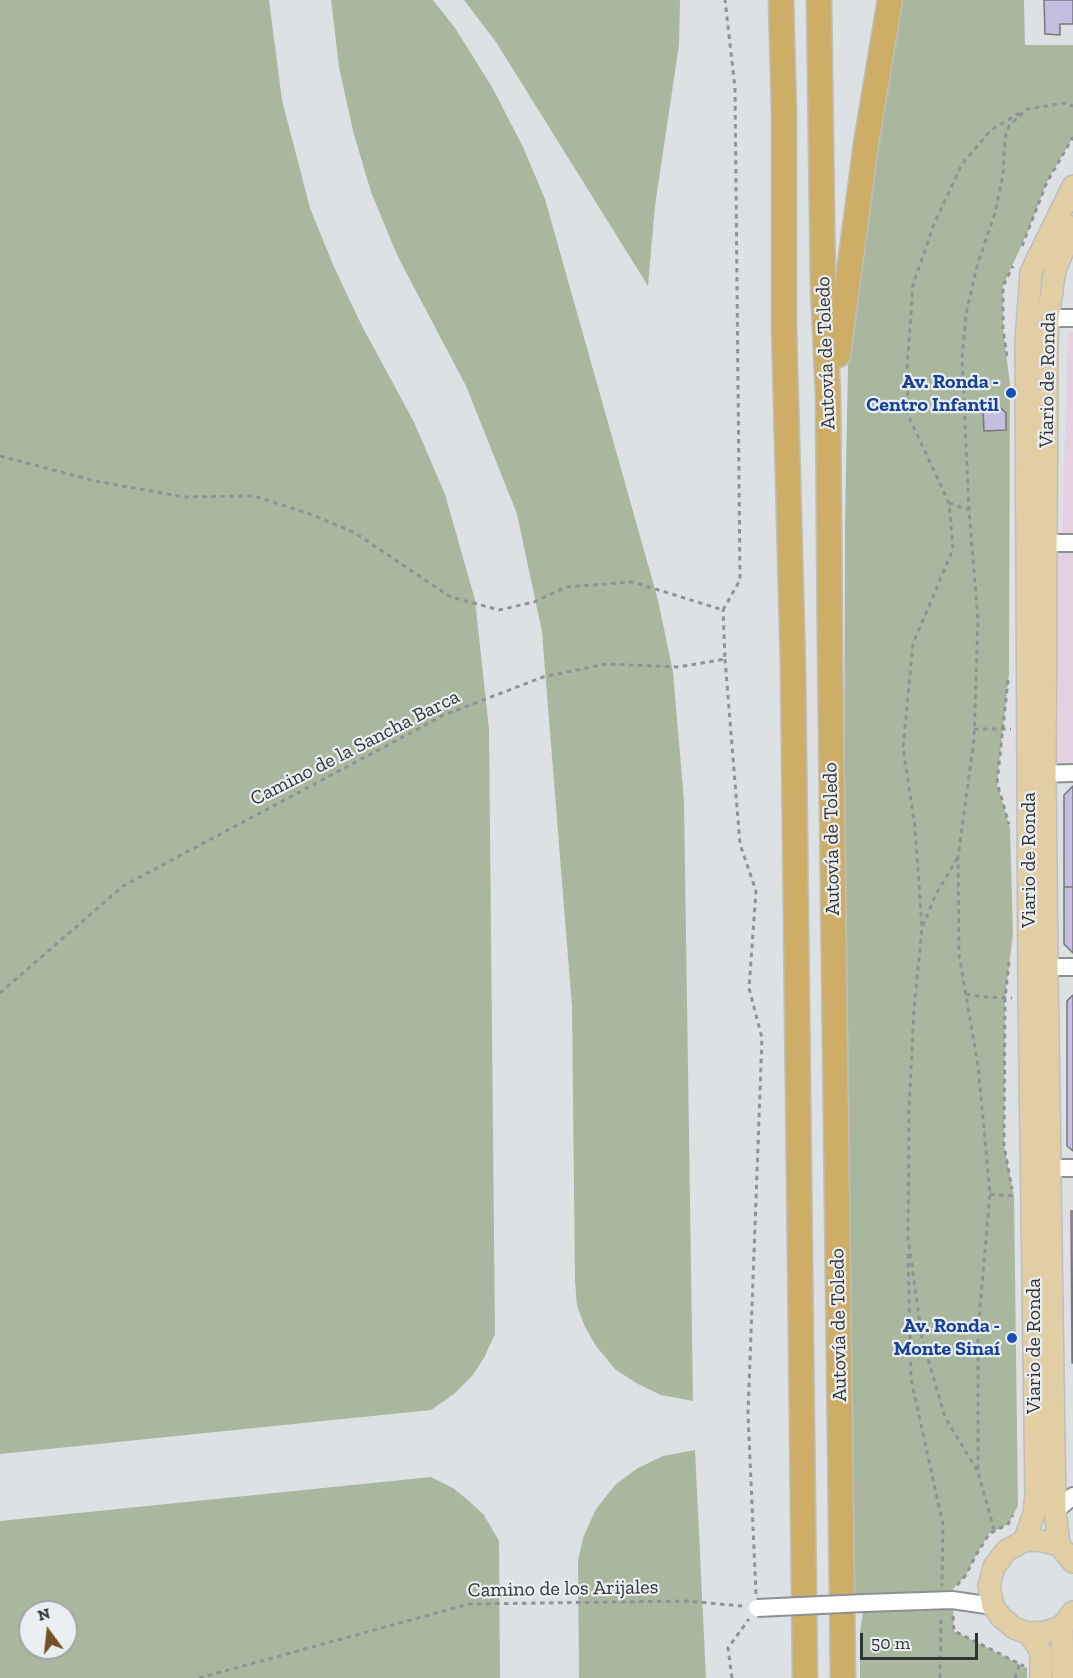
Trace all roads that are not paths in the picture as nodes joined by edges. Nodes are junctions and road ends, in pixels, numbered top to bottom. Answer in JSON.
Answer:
{"nodes":[{"id":1,"x":781,"y":0,"type":"edge"},
{"id":2,"x":819,"y":0,"type":"edge"},
{"id":3,"x":890,"y":0,"type":"edge"},
{"id":4,"x":1073,"y":186,"type":"edge"},
{"id":5,"x":1073,"y":226,"type":"edge"},
{"id":6,"x":1048,"y":318,"type":"junction"},
{"id":7,"x":1073,"y":318,"type":"edge"},
{"id":8,"x":828,"y":395,"type":"junction"},
{"id":9,"x":1046,"y":543,"type":"junction"},
{"id":10,"x":1073,"y":543,"type":"edge"},
{"id":11,"x":1073,"y":773,"type":"edge"},
{"id":12,"x":1037,"y":774,"type":"junction"},
{"id":13,"x":1047,"y":967,"type":"junction"},
{"id":14,"x":1073,"y":968,"type":"edge"},
{"id":15,"x":1050,"y":1168,"type":"junction"},
{"id":16,"x":1073,"y":1168,"type":"edge"},
{"id":17,"x":1073,"y":1496,"type":"edge"},
{"id":18,"x":1055,"y":1511,"type":"junction"},
{"id":19,"x":1024,"y":1541,"type":"junction"},
{"id":20,"x":1059,"y":1545,"type":"junction"},
{"id":21,"x":1073,"y":1562,"type":"edge"},
{"id":22,"x":993,"y":1606,"type":"junction"},
{"id":23,"x":757,"y":1608,"type":"road end"},
{"id":24,"x":1067,"y":1619,"type":"edge"},
{"id":25,"x":1028,"y":1633,"type":"junction"},
{"id":26,"x":1034,"y":1673,"type":"edge"},
{"id":27,"x":805,"y":1678,"type":"edge"},
{"id":28,"x":843,"y":1678,"type":"edge"},
{"id":29,"x":1064,"y":1678,"type":"edge"}],
"edges":[{"from":1,"to":27,"type":"highway","name":"Autovía de Toledo"},
{"from":2,"to":8,"type":"highway","name":"Autovía de Toledo"},
{"from":3,"to":8,"type":"highway"},
{"from":4,"to":12,"type":"main road","name":"Viario de Ronda"},
{"from":5,"to":6,"type":"main road","name":"Viario de Ronda"},
{"from":6,"to":7,"type":"street"},
{"from":6,"to":9,"type":"main road","name":"Viario de Ronda"},
{"from":8,"to":28,"type":"highway","name":"Autovía de Toledo"},
{"from":9,"to":10,"type":"street"},
{"from":9,"to":12,"type":"main road","name":"Viario de Ronda"},
{"from":11,"to":12,"type":"street"},
{"from":12,"to":13,"type":"main road","name":"Viario de Ronda"},
{"from":12,"to":19,"type":"main road","name":"Viario de Ronda"},
{"from":13,"to":14,"type":"street"},
{"from":13,"to":15,"type":"main road","name":"Viario de Ronda"},
{"from":15,"to":16,"type":"street"},
{"from":15,"to":18,"type":"main road","name":"Viario de Ronda"},
{"from":17,"to":18,"type":"street"},
{"from":18,"to":20,"type":"main road","name":"Viario de Ronda"},
{"from":19,"to":20,"type":"main road"},
{"from":19,"to":22,"type":"main road"},
{"from":20,"to":21,"type":"main road"},
{"from":22,"to":23,"type":"street","bridge":true},
{"from":22,"to":25,"type":"main road"},
{"from":24,"to":25,"type":"main road"},
{"from":24,"to":29,"type":"main road"},
{"from":25,"to":26,"type":"main road"}]}
